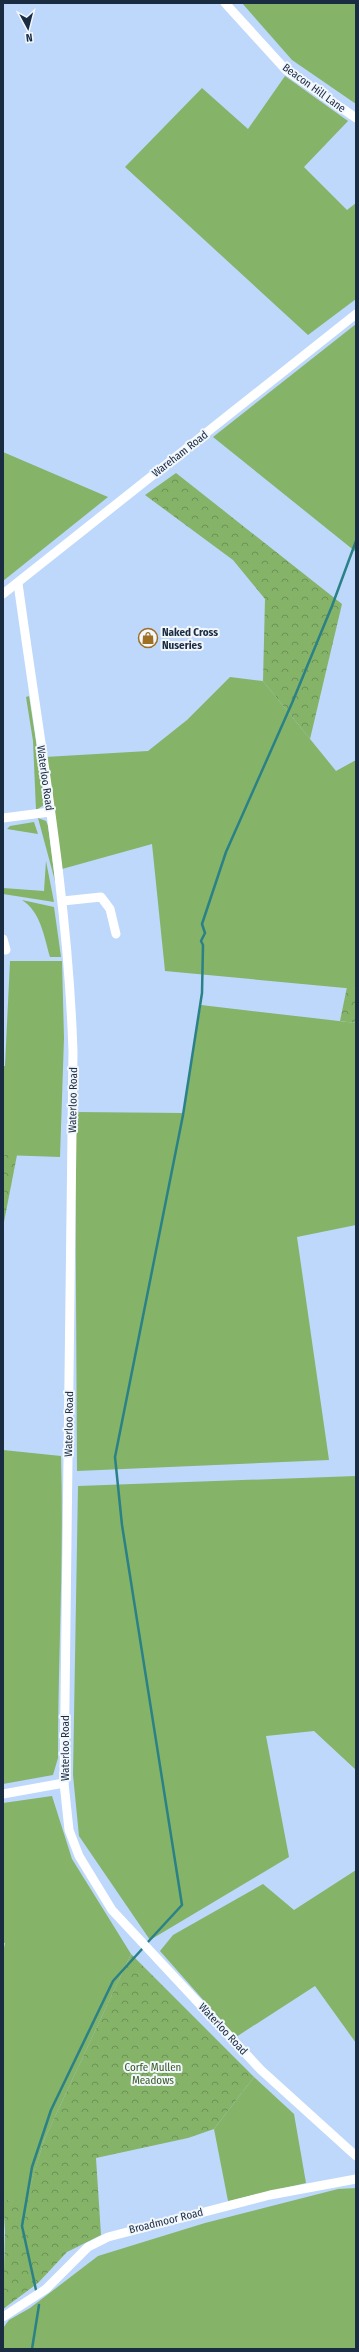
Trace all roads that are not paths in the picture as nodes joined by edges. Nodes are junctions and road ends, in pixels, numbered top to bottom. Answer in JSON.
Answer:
{"nodes":[{"id":1,"x":225,"y":3,"type":"edge"},
{"id":2,"x":356,"y":118,"type":"edge"},
{"id":3,"x":356,"y":314,"type":"edge"},
{"id":4,"x":18,"y":583,"type":"junction"},
{"id":5,"x":3,"y":594,"type":"edge"},
{"id":6,"x":50,"y":812,"type":"junction"},
{"id":7,"x":3,"y":818,"type":"edge"},
{"id":8,"x":63,"y":901,"type":"junction"},
{"id":9,"x":116,"y":934,"type":"dead end"},
{"id":10,"x":3,"y":939,"type":"edge"},
{"id":11,"x":6,"y":950,"type":"dead end"},
{"id":12,"x":64,"y":1783,"type":"junction"},
{"id":13,"x":3,"y":1794,"type":"edge"},
{"id":14,"x":356,"y":2156,"type":"edge"},
{"id":15,"x":356,"y":2178,"type":"edge"},
{"id":16,"x":3,"y":2317,"type":"edge"}],
"edges":[{"from":1,"to":2,"type":"street","name":"Beacon Hill Lane"},
{"from":3,"to":4,"type":"street","name":"Wareham Road"},
{"from":4,"to":5,"type":"street","name":"Wareham Road"},
{"from":4,"to":6,"type":"street","name":"Waterloo Road"},
{"from":6,"to":7,"type":"street"},
{"from":6,"to":8,"type":"street","name":"Waterloo Road"},
{"from":8,"to":9,"type":"street"},
{"from":8,"to":12,"type":"street","name":"Waterloo Road"},
{"from":10,"to":11,"type":"street"},
{"from":12,"to":13,"type":"street"},
{"from":12,"to":14,"type":"street","name":"Waterloo Road"},
{"from":15,"to":16,"type":"street","name":"Broadmoor Road"}]}
